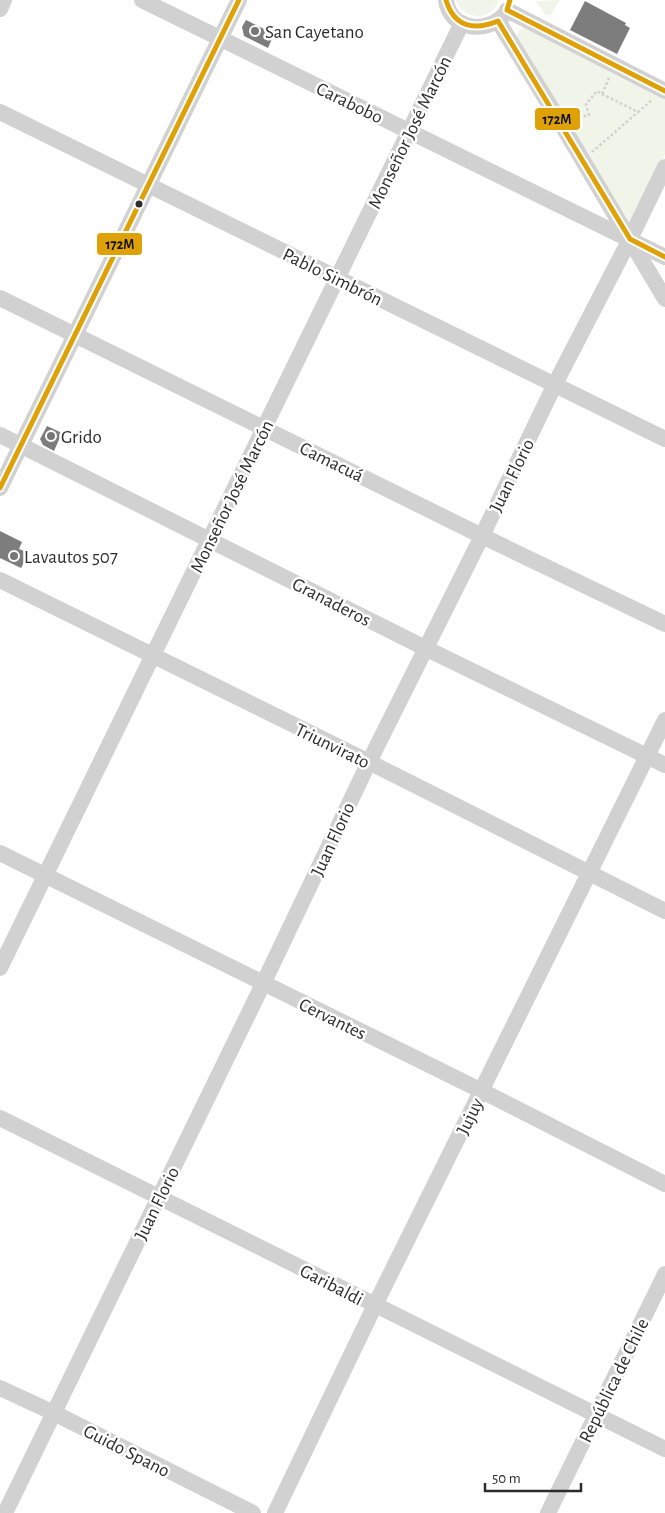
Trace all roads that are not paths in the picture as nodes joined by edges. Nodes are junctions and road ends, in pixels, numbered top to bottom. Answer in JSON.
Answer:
{"nodes":[{"id":1,"x":4,"y":0,"type":"edge"},
{"id":2,"x":142,"y":0,"type":"edge"},
{"id":3,"x":239,"y":0,"type":"edge"},
{"id":4,"x":446,"y":0,"type":"edge"},
{"id":5,"x":0,"y":9,"type":"edge"},
{"id":6,"x":505,"y":11,"type":"edge"},
{"id":7,"x":462,"y":23,"type":"junction"},
{"id":8,"x":221,"y":39,"type":"junction"},
{"id":9,"x":664,"y":90,"type":"edge"},
{"id":10,"x":0,"y":112,"type":"edge"},
{"id":11,"x":409,"y":131,"type":"junction"},
{"id":12,"x":665,"y":167,"type":"edge"},
{"id":13,"x":148,"y":186,"type":"junction"},
{"id":14,"x":630,"y":239,"type":"junction"},
{"id":15,"x":665,"y":257,"type":"edge"},
{"id":16,"x":338,"y":278,"type":"junction"},
{"id":17,"x":0,"y":298,"type":"edge"},
{"id":18,"x":665,"y":299,"type":"edge"},
{"id":19,"x":75,"y":335,"type":"junction"},
{"id":20,"x":554,"y":386,"type":"junction"},
{"id":21,"x":264,"y":428,"type":"junction"},
{"id":22,"x":0,"y":435,"type":"edge"},
{"id":23,"x":665,"y":439,"type":"edge"},
{"id":24,"x":21,"y":445,"type":"junction"},
{"id":25,"x":0,"y":488,"type":"edge"},
{"id":26,"x":482,"y":536,"type":"junction"},
{"id":27,"x":210,"y":540,"type":"junction"},
{"id":28,"x":0,"y":580,"type":"edge"},
{"id":29,"x":665,"y":624,"type":"edge"},
{"id":30,"x":425,"y":648,"type":"junction"},
{"id":31,"x":152,"y":656,"type":"junction"},
{"id":32,"x":665,"y":720,"type":"edge"},
{"id":33,"x":647,"y":756,"type":"junction"},
{"id":34,"x":369,"y":762,"type":"junction"},
{"id":35,"x":665,"y":765,"type":"edge"},
{"id":36,"x":0,"y":853,"type":"edge"},
{"id":37,"x":589,"y":873,"type":"junction"},
{"id":38,"x":45,"y":876,"type":"junction"},
{"id":39,"x":665,"y":911,"type":"edge"},
{"id":40,"x":0,"y":968,"type":"edge"},
{"id":41,"x":263,"y":984,"type":"junction"},
{"id":42,"x":482,"y":1091,"type":"junction"},
{"id":43,"x":0,"y":1118,"type":"edge"},
{"id":44,"x":665,"y":1184,"type":"edge"},
{"id":45,"x":159,"y":1197,"type":"junction"},
{"id":46,"x":665,"y":1274,"type":"edge"},
{"id":47,"x":376,"y":1305,"type":"junction"},
{"id":48,"x":0,"y":1388,"type":"edge"},
{"id":49,"x":54,"y":1413,"type":"junction"},
{"id":50,"x":596,"y":1415,"type":"junction"},
{"id":51,"x":665,"y":1449,"type":"edge"},
{"id":52,"x":5,"y":1513,"type":"edge"},
{"id":53,"x":254,"y":1513,"type":"edge"},
{"id":54,"x":276,"y":1513,"type":"edge"},
{"id":55,"x":548,"y":1513,"type":"edge"}],
"edges":[{"from":1,"to":5,"type":"street"},
{"from":2,"to":8,"type":"street","name":"Carabobo"},
{"from":3,"to":8,"type":"street"},
{"from":4,"to":7,"type":"street"},
{"from":6,"to":7,"type":"street"},
{"from":6,"to":9,"type":"street"},
{"from":6,"to":14,"type":"street"},
{"from":7,"to":11,"type":"street","name":"Monseñor José Marcón"},
{"from":8,"to":11,"type":"street","name":"Carabobo"},
{"from":8,"to":13,"type":"street"},
{"from":10,"to":13,"type":"street","name":"Pablo Simbrón"},
{"from":11,"to":14,"type":"street","name":"Carabobo"},
{"from":11,"to":16,"type":"street","name":"Monseñor José Marcón"},
{"from":12,"to":14,"type":"street","name":"Juan Florio"},
{"from":13,"to":16,"type":"street","name":"Pablo Simbrón"},
{"from":13,"to":19,"type":"street"},
{"from":14,"to":15,"type":"street","name":"Carabobo"},
{"from":14,"to":18,"type":"street"},
{"from":14,"to":20,"type":"street","name":"Juan Florio"},
{"from":16,"to":20,"type":"street","name":"Pablo Simbrón"},
{"from":16,"to":21,"type":"street","name":"Monseñor José Marcón"},
{"from":17,"to":19,"type":"street","name":"Camacuá"},
{"from":19,"to":21,"type":"street","name":"Camacuá"},
{"from":19,"to":24,"type":"street"},
{"from":20,"to":23,"type":"street","name":"Pablo Simbrón"},
{"from":20,"to":26,"type":"street","name":"Juan Florio"},
{"from":21,"to":26,"type":"street","name":"Camacuá"},
{"from":21,"to":27,"type":"street","name":"Monseñor José Marcón"},
{"from":22,"to":24,"type":"street","name":"Granaderos"},
{"from":24,"to":25,"type":"street"},
{"from":24,"to":27,"type":"street","name":"Granaderos"},
{"from":26,"to":29,"type":"street","name":"Camacuá"},
{"from":26,"to":30,"type":"street","name":"Juan Florio"},
{"from":27,"to":30,"type":"street","name":"Granaderos"},
{"from":27,"to":31,"type":"street","name":"Monseñor José Marcón"},
{"from":28,"to":31,"type":"street","name":"Triunvirato"},
{"from":30,"to":33,"type":"street","name":"Granaderos"},
{"from":30,"to":34,"type":"street","name":"Juan Florio"},
{"from":31,"to":34,"type":"street","name":"Triunvirato"},
{"from":31,"to":38,"type":"street","name":"Monseñor José Marcón"},
{"from":32,"to":33,"type":"street","name":"Jujuy"},
{"from":33,"to":35,"type":"street","name":"Granaderos"},
{"from":33,"to":37,"type":"street","name":"Jujuy"},
{"from":34,"to":37,"type":"street","name":"Triunvirato"},
{"from":34,"to":41,"type":"street","name":"Juan Florio"},
{"from":36,"to":38,"type":"street","name":"Cervantes"},
{"from":37,"to":39,"type":"street","name":"Triunvirato"},
{"from":37,"to":42,"type":"street","name":"Jujuy"},
{"from":38,"to":40,"type":"street","name":"Monseñor José Marcón"},
{"from":38,"to":41,"type":"street","name":"Cervantes"},
{"from":41,"to":42,"type":"street","name":"Cervantes"},
{"from":41,"to":45,"type":"street","name":"Juan Florio"},
{"from":42,"to":44,"type":"street","name":"Cervantes"},
{"from":42,"to":47,"type":"street","name":"Jujuy"},
{"from":43,"to":45,"type":"street","name":"Garibaldi"},
{"from":45,"to":47,"type":"street","name":"Garibaldi"},
{"from":45,"to":49,"type":"street","name":"Juan Florio"},
{"from":46,"to":50,"type":"street","name":"República de Chile"},
{"from":47,"to":50,"type":"street","name":"Garibaldi"},
{"from":47,"to":54,"type":"street","name":"Jujuy"},
{"from":48,"to":49,"type":"street","name":"Guido Spano"},
{"from":49,"to":52,"type":"street","name":"Juan Florio"},
{"from":49,"to":53,"type":"street","name":"Guido Spano"},
{"from":50,"to":51,"type":"street","name":"Garibaldi"},
{"from":50,"to":55,"type":"street","name":"República de Chile"}]}
